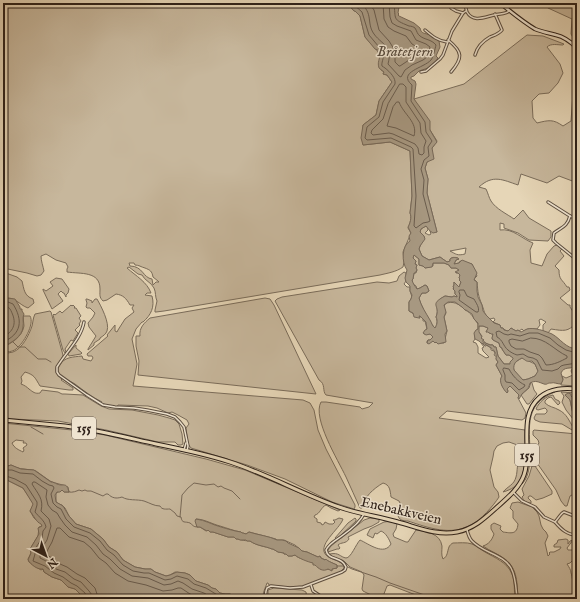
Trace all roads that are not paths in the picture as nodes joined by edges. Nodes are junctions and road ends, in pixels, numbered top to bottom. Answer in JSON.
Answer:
{"nodes":[{"id":1,"x":452,"y":3,"type":"edge"},
{"id":2,"x":466,"y":3,"type":"edge"},
{"id":3,"x":500,"y":3,"type":"edge"},
{"id":4,"x":466,"y":11,"type":"junction"},
{"id":5,"x":509,"y":11,"type":"junction"},
{"id":6,"x":463,"y":13,"type":"junction"},
{"id":7,"x":496,"y":14,"type":"junction"},
{"id":8,"x":425,"y":30,"type":"dead end"},
{"id":9,"x":448,"y":41,"type":"junction"},
{"id":10,"x":577,"y":48,"type":"edge"},
{"id":11,"x":475,"y":55,"type":"dead end"},
{"id":12,"x":421,"y":72,"type":"dead end"},
{"id":13,"x":451,"y":72,"type":"dead end"},
{"id":14,"x":548,"y":202,"type":"dead end"},
{"id":15,"x":570,"y":216,"type":"junction"},
{"id":16,"x":577,"y":219,"type":"edge"},
{"id":17,"x":577,"y":260,"type":"edge"},
{"id":18,"x":84,"y":322,"type":"dead end"},
{"id":19,"x":577,"y":389,"type":"edge"},
{"id":20,"x":3,"y":420,"type":"edge"},
{"id":21,"x":186,"y":451,"type":"junction"},
{"id":22,"x":513,"y":492,"type":"junction"},
{"id":23,"x":364,"y":514,"type":"junction"},
{"id":24,"x":577,"y":517,"type":"edge"},
{"id":25,"x":555,"y":522,"type":"junction"},
{"id":26,"x":467,"y":529,"type":"junction"},
{"id":27,"x":577,"y":535,"type":"edge"},
{"id":28,"x":311,"y":585,"type":"junction"},
{"id":29,"x":265,"y":599,"type":"edge"},
{"id":30,"x":325,"y":599,"type":"edge"},
{"id":31,"x":517,"y":599,"type":"edge"}],
"edges":[{"from":1,"to":6,"type":"street"},
{"from":2,"to":4,"type":"street"},
{"from":3,"to":5,"type":"main road"},
{"from":4,"to":6,"type":"street"},
{"from":4,"to":7,"type":"street"},
{"from":5,"to":7,"type":"street"},
{"from":5,"to":10,"type":"main road"},
{"from":6,"to":9,"type":"street"},
{"from":7,"to":11,"type":"street"},
{"from":8,"to":9,"type":"street"},
{"from":9,"to":12,"type":"street"},
{"from":9,"to":13,"type":"street"},
{"from":14,"to":15,"type":"street"},
{"from":15,"to":16,"type":"street"},
{"from":15,"to":17,"type":"street"},
{"from":18,"to":21,"type":"street"},
{"from":19,"to":22,"type":"main road","name":"Enebakkveien","number":"155"},
{"from":20,"to":21,"type":"main road","name":"Enebakkveien","number":"155"},
{"from":21,"to":23,"type":"main road","name":"Enebakkveien","number":"155"},
{"from":22,"to":25,"type":"street"},
{"from":22,"to":26,"type":"main road","name":"Enebakkveien","number":"155"},
{"from":23,"to":26,"type":"main road","name":"Enebakkveien","number":"155"},
{"from":23,"to":28,"type":"street"},
{"from":24,"to":25,"type":"street"},
{"from":25,"to":27,"type":"street"},
{"from":26,"to":31,"type":"street"},
{"from":28,"to":29,"type":"street"},
{"from":28,"to":30,"type":"street"}]}
